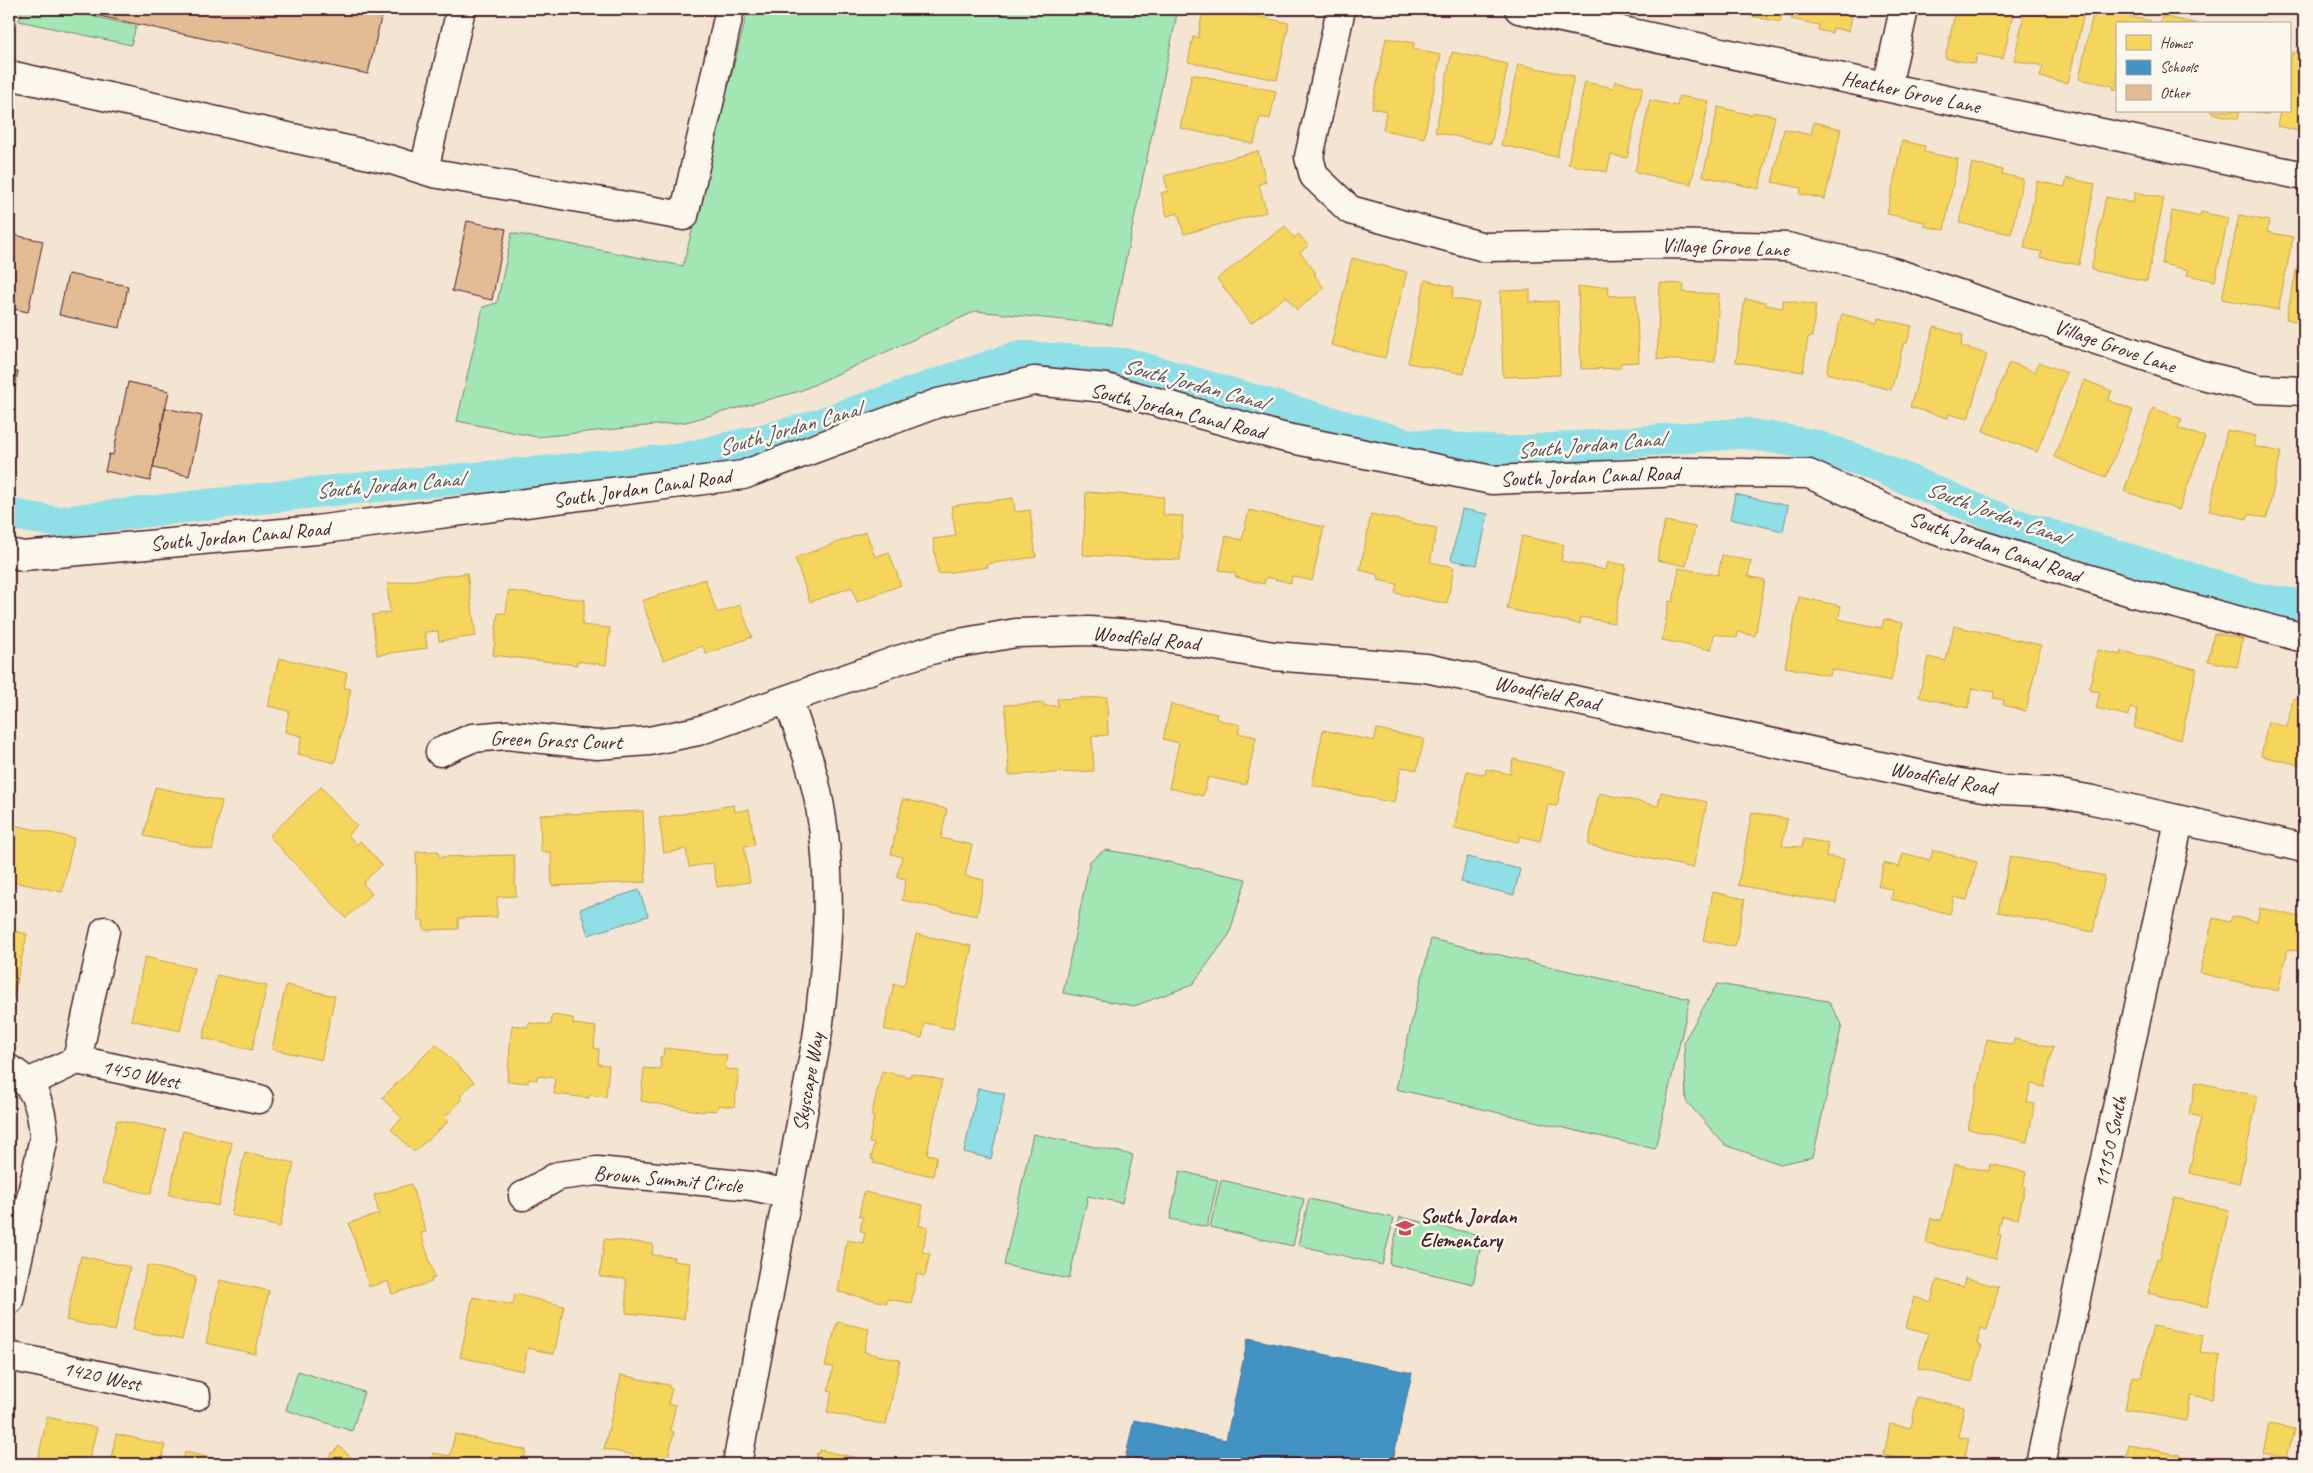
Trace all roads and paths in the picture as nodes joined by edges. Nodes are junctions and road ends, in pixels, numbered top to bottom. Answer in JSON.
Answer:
{"nodes":[{"id":1,"x":461,"y":9,"type":"edge"},
{"id":2,"x":730,"y":9,"type":"edge"},
{"id":3,"x":1342,"y":9,"type":"edge"},
{"id":4,"x":1518,"y":9,"type":"edge"},
{"id":5,"x":1904,"y":9,"type":"edge"},
{"id":6,"x":9,"y":75,"type":"edge"},
{"id":7,"x":1887,"y":87,"type":"junction"},
{"id":8,"x":424,"y":170,"type":"junction"},
{"id":9,"x":2304,"y":176,"type":"edge"},
{"id":10,"x":2304,"y":391,"type":"edge"},
{"id":11,"x":9,"y":553,"type":"edge"},
{"id":12,"x":2304,"y":638,"type":"edge"},
{"id":13,"x":788,"y":699,"type":"junction"},
{"id":14,"x":440,"y":752,"type":"dead end"},
{"id":15,"x":2179,"y":821,"type":"junction"},
{"id":16,"x":2304,"y":848,"type":"edge"},
{"id":17,"x":105,"y":931,"type":"dead end"},
{"id":18,"x":77,"y":1060,"type":"junction"},
{"id":19,"x":18,"y":1076,"type":"edge"},
{"id":20,"x":259,"y":1099,"type":"dead end"},
{"id":21,"x":788,"y":1194,"type":"junction"},
{"id":22,"x":522,"y":1196,"type":"dead end"},
{"id":23,"x":9,"y":1300,"type":"edge"},
{"id":24,"x":9,"y":1356,"type":"edge"},
{"id":25,"x":196,"y":1396,"type":"dead end"},
{"id":26,"x":737,"y":1464,"type":"edge"},
{"id":27,"x":2040,"y":1464,"type":"edge"}],
"edges":[{"from":1,"to":8,"type":"street"},
{"from":2,"to":8,"type":"street"},
{"from":3,"to":10,"type":"street","name":"Village Grove Lane"},
{"from":4,"to":7,"type":"street","name":"Heather Grove Lane"},
{"from":5,"to":7,"type":"street"},
{"from":6,"to":8,"type":"street"},
{"from":7,"to":9,"type":"street","name":"Heather Grove Lane"},
{"from":11,"to":12,"type":"street","name":"South Jordan Canal Road"},
{"from":13,"to":14,"type":"street","name":"Green Grass Court"},
{"from":13,"to":15,"type":"street","name":"Woodfield Road"},
{"from":13,"to":21,"type":"street","name":"Skyscape Way"},
{"from":15,"to":16,"type":"street","name":"Woodfield Road"},
{"from":15,"to":27,"type":"street","name":"11150 South"},
{"from":17,"to":18,"type":"street"},
{"from":18,"to":19,"type":"street","name":"1450 West"},
{"from":18,"to":20,"type":"street","name":"1450 West"},
{"from":19,"to":23,"type":"street"},
{"from":21,"to":22,"type":"street","name":"Brown Summit Circle"},
{"from":21,"to":26,"type":"street","name":"Skyscape Way"},
{"from":24,"to":25,"type":"street","name":"1420 West"}]}
